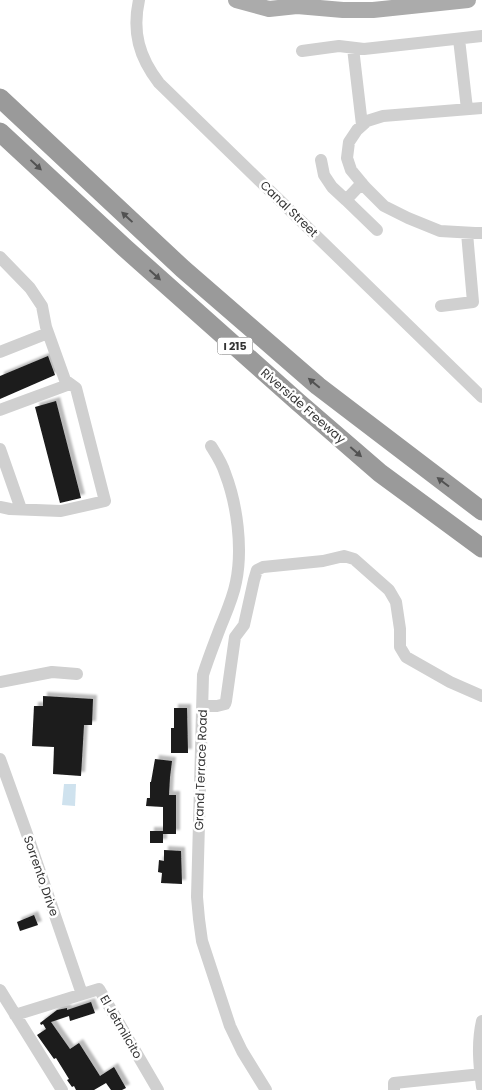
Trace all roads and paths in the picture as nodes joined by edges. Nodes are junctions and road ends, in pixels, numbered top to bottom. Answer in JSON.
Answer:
{"nodes":[{"id":1,"x":139,"y":0,"type":"edge"},
{"id":2,"x":236,"y":0,"type":"edge"},
{"id":3,"x":468,"y":0,"type":"edge"},
{"id":4,"x":291,"y":3,"type":"edge"},
{"id":5,"x":342,"y":5,"type":"edge"},
{"id":6,"x":482,"y":36,"type":"edge"},
{"id":7,"x":459,"y":38,"type":"junction"},
{"id":8,"x":353,"y":48,"type":"junction"},
{"id":9,"x":302,"y":51,"type":"dead end"},
{"id":10,"x":0,"y":98,"type":"edge"},
{"id":11,"x":482,"y":108,"type":"edge"},
{"id":12,"x":467,"y":110,"type":"junction"},
{"id":13,"x":362,"y":125,"type":"junction"},
{"id":14,"x":0,"y":132,"type":"edge"},
{"id":15,"x":321,"y":160,"type":"dead end"},
{"id":16,"x":362,"y":183,"type":"junction"},
{"id":17,"x":346,"y":200,"type":"junction"},
{"id":18,"x":377,"y":230,"type":"dead end"},
{"id":19,"x":466,"y":233,"type":"junction"},
{"id":20,"x":482,"y":233,"type":"edge"},
{"id":21,"x":0,"y":257,"type":"edge"},
{"id":22,"x":478,"y":302,"type":"edge"},
{"id":23,"x":440,"y":306,"type":"dead end"},
{"id":24,"x":48,"y":333,"type":"junction"},
{"id":25,"x":0,"y":352,"type":"edge"},
{"id":26,"x":70,"y":384,"type":"junction"},
{"id":27,"x":482,"y":397,"type":"edge"},
{"id":28,"x":0,"y":410,"type":"edge"},
{"id":29,"x":211,"y":446,"type":"dead end"},
{"id":30,"x":0,"y":449,"type":"edge"},
{"id":31,"x":0,"y":507,"type":"edge"},
{"id":32,"x":21,"y":510,"type":"junction"},
{"id":33,"x":482,"y":511,"type":"edge"},
{"id":34,"x":482,"y":548,"type":"edge"},
{"id":35,"x":77,"y":674,"type":"dead end"},
{"id":36,"x":0,"y":682,"type":"edge"},
{"id":37,"x":482,"y":696,"type":"edge"},
{"id":38,"x":202,"y":706,"type":"junction"},
{"id":39,"x":0,"y":759,"type":"edge"},
{"id":40,"x":0,"y":990,"type":"edge"},
{"id":41,"x":82,"y":994,"type":"junction"},
{"id":42,"x":15,"y":1015,"type":"junction"},
{"id":43,"x":482,"y":1021,"type":"edge"},
{"id":44,"x":481,"y":1078,"type":"edge"},
{"id":45,"x":62,"y":1090,"type":"edge"},
{"id":46,"x":158,"y":1090,"type":"edge"},
{"id":47,"x":266,"y":1090,"type":"edge"},
{"id":48,"x":394,"y":1090,"type":"edge"}],
"edges":[{"from":1,"to":27,"type":"street","name":"Canal Street"},
{"from":2,"to":4,"type":"main road"},
{"from":3,"to":5,"type":"main road"},
{"from":4,"to":5,"type":"main road"},
{"from":6,"to":7,"type":"street"},
{"from":7,"to":8,"type":"street"},
{"from":7,"to":12,"type":"street"},
{"from":8,"to":9,"type":"street"},
{"from":8,"to":13,"type":"street"},
{"from":33,"to":10,"type":"highway","name":"Riverside Freeway","number":"I 215","one_way":true},
{"from":11,"to":12,"type":"street"},
{"from":12,"to":13,"type":"street"},
{"from":13,"to":16,"type":"street"},
{"from":14,"to":34,"type":"highway","name":"Riverside Freeway","number":"I 215","one_way":true},
{"from":15,"to":17,"type":"street"},
{"from":16,"to":17,"type":"street"},
{"from":16,"to":19,"type":"street"},
{"from":17,"to":18,"type":"street"},
{"from":19,"to":20,"type":"street"},
{"from":19,"to":22,"type":"street"},
{"from":21,"to":24,"type":"street"},
{"from":22,"to":23,"type":"street"},
{"from":24,"to":25,"type":"street"},
{"from":24,"to":26,"type":"street"},
{"from":26,"to":28,"type":"street"},
{"from":26,"to":32,"type":"street"},
{"from":29,"to":38,"type":"street","name":"Grand Terrace Road"},
{"from":30,"to":32,"type":"street"},
{"from":31,"to":32,"type":"street"},
{"from":35,"to":36,"type":"street"},
{"from":37,"to":38,"type":"street"},
{"from":38,"to":47,"type":"street","name":"Grand Terrace Road"},
{"from":39,"to":41,"type":"street","name":"Sorrento Drive"},
{"from":40,"to":42,"type":"street"},
{"from":41,"to":42,"type":"street","name":"El Jetmilcito"},
{"from":41,"to":46,"type":"street","name":"El Jetmilcito"},
{"from":42,"to":45,"type":"street"},
{"from":43,"to":44,"type":"street"},
{"from":44,"to":48,"type":"street"}]}
